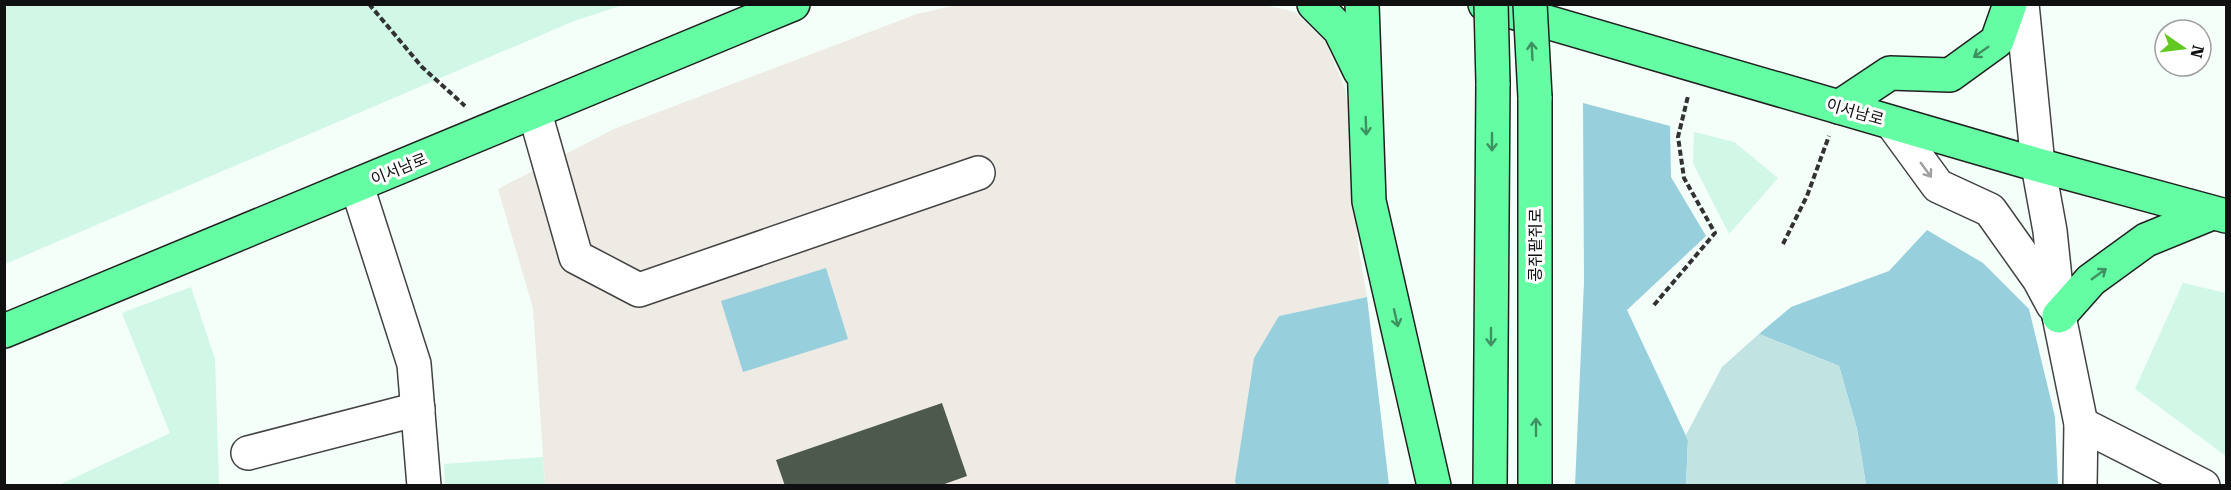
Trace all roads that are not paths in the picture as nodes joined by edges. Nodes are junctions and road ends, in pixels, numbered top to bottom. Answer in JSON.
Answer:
{"nodes":[{"id":1,"x":793,"y":4,"type":"edge"},
{"id":2,"x":1314,"y":4,"type":"edge"},
{"id":3,"x":1362,"y":4,"type":"edge"},
{"id":4,"x":1485,"y":4,"type":"edge"},
{"id":5,"x":1491,"y":4,"type":"edge"},
{"id":6,"x":1530,"y":4,"type":"edge"},
{"id":7,"x":2010,"y":4,"type":"edge"},
{"id":8,"x":2022,"y":4,"type":"edge"},
{"id":9,"x":1365,"y":79,"type":"junction"},
{"id":10,"x":1839,"y":107,"type":"junction"},
{"id":11,"x":535,"y":112,"type":"junction"},
{"id":12,"x":1892,"y":123,"type":"junction"},
{"id":13,"x":2038,"y":165,"type":"junction"},
{"id":14,"x":978,"y":173,"type":"dead end"},
{"id":15,"x":357,"y":186,"type":"junction"},
{"id":16,"x":2219,"y":214,"type":"edge"},
{"id":17,"x":2059,"y":316,"type":"junction"},
{"id":18,"x":4,"y":331,"type":"edge"},
{"id":19,"x":418,"y":409,"type":"junction"},
{"id":20,"x":2081,"y":424,"type":"junction"},
{"id":21,"x":248,"y":453,"type":"dead end"},
{"id":22,"x":424,"y":486,"type":"edge"},
{"id":23,"x":1434,"y":486,"type":"edge"},
{"id":24,"x":1491,"y":486,"type":"edge"},
{"id":25,"x":1535,"y":486,"type":"edge"},
{"id":26,"x":2080,"y":486,"type":"edge"},
{"id":27,"x":2203,"y":486,"type":"edge"}],
"edges":[{"from":1,"to":11,"type":"main road","name":"이서남로"},
{"from":2,"to":9,"type":"main road"},
{"from":3,"to":9,"type":"main road"},
{"from":4,"to":10,"type":"main road","name":"이서남로"},
{"from":5,"to":24,"type":"main road","one_way":true,"bridge":true},
{"from":25,"to":6,"type":"main road","name":"콩쥐팥쥐로","one_way":true,"bridge":true},
{"from":7,"to":10,"type":"main road","one_way":true},
{"from":8,"to":13,"type":"street"},
{"from":9,"to":23,"type":"main road","one_way":true},
{"from":10,"to":12,"type":"main road","name":"이서남로"},
{"from":11,"to":14,"type":"street"},
{"from":11,"to":15,"type":"main road","name":"이서남로"},
{"from":12,"to":13,"type":"main road","name":"이서남로"},
{"from":12,"to":17,"type":"street","one_way":true},
{"from":13,"to":16,"type":"main road","name":"이서남로"},
{"from":13,"to":17,"type":"street"},
{"from":15,"to":18,"type":"main road","name":"이서남로"},
{"from":15,"to":19,"type":"street"},
{"from":17,"to":16,"type":"main road","one_way":true},
{"from":17,"to":20,"type":"street"},
{"from":19,"to":21,"type":"street"},
{"from":19,"to":22,"type":"street"},
{"from":20,"to":26,"type":"street"},
{"from":20,"to":27,"type":"street"}]}
